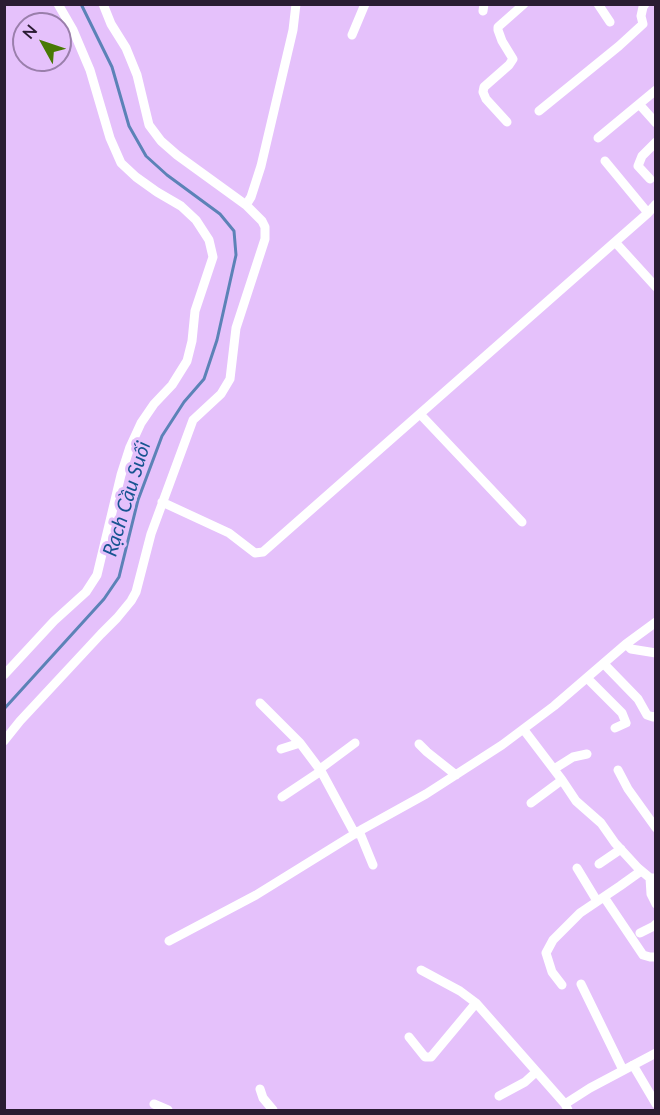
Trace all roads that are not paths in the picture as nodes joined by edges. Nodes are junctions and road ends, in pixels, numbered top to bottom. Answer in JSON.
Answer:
{"nodes":[{"id":1,"x":58,"y":4,"type":"edge"},
{"id":2,"x":103,"y":4,"type":"edge"},
{"id":3,"x":296,"y":4,"type":"edge"},
{"id":4,"x":365,"y":4,"type":"edge"},
{"id":5,"x":524,"y":4,"type":"edge"},
{"id":6,"x":598,"y":4,"type":"edge"},
{"id":7,"x":645,"y":4,"type":"edge"},
{"id":8,"x":610,"y":22,"type":"dead end"},
{"id":9,"x":352,"y":35,"type":"dead end"},
{"id":10,"x":656,"y":90,"type":"edge"},
{"id":11,"x":639,"y":104,"type":"junction"},
{"id":12,"x":539,"y":111,"type":"dead end"},
{"id":13,"x":507,"y":122,"type":"dead end"},
{"id":14,"x":656,"y":123,"type":"edge"},
{"id":15,"x":598,"y":138,"type":"dead end"},
{"id":16,"x":656,"y":142,"type":"edge"},
{"id":17,"x":605,"y":161,"type":"dead end"},
{"id":18,"x":650,"y":179,"type":"dead end"},
{"id":19,"x":656,"y":204,"type":"edge"},
{"id":20,"x":246,"y":205,"type":"junction"},
{"id":21,"x":648,"y":213,"type":"junction"},
{"id":22,"x":615,"y":242,"type":"junction"},
{"id":23,"x":656,"y":269,"type":"edge"},
{"id":24,"x":647,"y":278,"type":"junction"},
{"id":25,"x":656,"y":287,"type":"edge"},
{"id":26,"x":420,"y":414,"type":"junction"},
{"id":27,"x":162,"y":502,"type":"junction"},
{"id":28,"x":522,"y":522,"type":"dead end"},
{"id":29,"x":656,"y":622,"type":"edge"},
{"id":30,"x":626,"y":644,"type":"junction"},
{"id":31,"x":656,"y":652,"type":"edge"},
{"id":32,"x":604,"y":664,"type":"junction"},
{"id":33,"x":4,"y":675,"type":"edge"},
{"id":34,"x":587,"y":678,"type":"junction"},
{"id":35,"x":260,"y":704,"type":"dead end"},
{"id":36,"x":656,"y":716,"type":"edge"},
{"id":37,"x":615,"y":728,"type":"dead end"},
{"id":38,"x":524,"y":730,"type":"junction"},
{"id":39,"x":4,"y":741,"type":"edge"},
{"id":40,"x":300,"y":743,"type":"junction"},
{"id":41,"x":355,"y":743,"type":"dead end"},
{"id":42,"x":419,"y":744,"type":"dead end"},
{"id":43,"x":281,"y":749,"type":"dead end"},
{"id":44,"x":587,"y":754,"type":"dead end"},
{"id":45,"x":554,"y":769,"type":"junction"},
{"id":46,"x":321,"y":770,"type":"junction"},
{"id":47,"x":618,"y":770,"type":"dead end"},
{"id":48,"x":456,"y":775,"type":"junction"},
{"id":49,"x":562,"y":780,"type":"junction"},
{"id":50,"x":282,"y":797,"type":"dead end"},
{"id":51,"x":531,"y":803,"type":"dead end"},
{"id":52,"x":656,"y":828,"type":"edge"},
{"id":53,"x":357,"y":833,"type":"junction"},
{"id":54,"x":621,"y":849,"type":"junction"},
{"id":55,"x":599,"y":864,"type":"dead end"},
{"id":56,"x":373,"y":865,"type":"dead end"},
{"id":57,"x":577,"y":868,"type":"dead end"},
{"id":58,"x":641,"y":870,"type":"junction"},
{"id":59,"x":653,"y":878,"type":"edge"},
{"id":60,"x":600,"y":899,"type":"junction"},
{"id":61,"x":656,"y":903,"type":"edge"},
{"id":62,"x":656,"y":924,"type":"edge"},
{"id":63,"x":640,"y":933,"type":"dead end"},
{"id":64,"x":169,"y":941,"type":"dead end"},
{"id":65,"x":656,"y":957,"type":"edge"},
{"id":66,"x":421,"y":970,"type":"dead end"},
{"id":67,"x":581,"y":984,"type":"dead end"},
{"id":68,"x":562,"y":985,"type":"dead end"},
{"id":69,"x":476,"y":1003,"type":"junction"},
{"id":70,"x":409,"y":1037,"type":"dead end"},
{"id":71,"x":656,"y":1053,"type":"edge"},
{"id":72,"x":633,"y":1065,"type":"junction"},
{"id":73,"x":537,"y":1072,"type":"junction"},
{"id":74,"x":620,"y":1072,"type":"junction"},
{"id":75,"x":260,"y":1089,"type":"dead end"},
{"id":76,"x":500,"y":1096,"type":"dead end"},
{"id":77,"x":154,"y":1104,"type":"dead end"},
{"id":78,"x":656,"y":1104,"type":"edge"},
{"id":79,"x":567,"y":1107,"type":"edge"},
{"id":80,"x":168,"y":1110,"type":"edge"},
{"id":81,"x":273,"y":1110,"type":"edge"}],
"edges":[{"from":1,"to":33,"type":"street"},
{"from":2,"to":20,"type":"street"},
{"from":3,"to":20,"type":"street"},
{"from":4,"to":9,"type":"street"},
{"from":5,"to":13,"type":"street"},
{"from":6,"to":8,"type":"street"},
{"from":7,"to":12,"type":"street"},
{"from":10,"to":11,"type":"street"},
{"from":11,"to":14,"type":"street"},
{"from":11,"to":15,"type":"street"},
{"from":16,"to":18,"type":"street"},
{"from":17,"to":21,"type":"street"},
{"from":19,"to":21,"type":"street"},
{"from":20,"to":27,"type":"street"},
{"from":21,"to":22,"type":"street"},
{"from":22,"to":24,"type":"street"},
{"from":22,"to":26,"type":"street"},
{"from":23,"to":24,"type":"street"},
{"from":24,"to":25,"type":"street"},
{"from":26,"to":27,"type":"street"},
{"from":26,"to":28,"type":"street"},
{"from":27,"to":39,"type":"street"},
{"from":29,"to":30,"type":"street"},
{"from":30,"to":31,"type":"street"},
{"from":30,"to":32,"type":"street"},
{"from":32,"to":34,"type":"street"},
{"from":32,"to":36,"type":"street"},
{"from":34,"to":37,"type":"street"},
{"from":34,"to":38,"type":"street"},
{"from":35,"to":40,"type":"street"},
{"from":38,"to":45,"type":"street"},
{"from":38,"to":48,"type":"street"},
{"from":40,"to":43,"type":"street"},
{"from":40,"to":46,"type":"street"},
{"from":41,"to":46,"type":"street"},
{"from":42,"to":48,"type":"street"},
{"from":44,"to":45,"type":"street"},
{"from":45,"to":49,"type":"street"},
{"from":46,"to":50,"type":"street"},
{"from":46,"to":53,"type":"street"},
{"from":47,"to":52,"type":"street"},
{"from":48,"to":53,"type":"street"},
{"from":49,"to":51,"type":"street"},
{"from":49,"to":54,"type":"street"},
{"from":53,"to":56,"type":"street"},
{"from":53,"to":64,"type":"street"},
{"from":54,"to":55,"type":"street"},
{"from":54,"to":58,"type":"street"},
{"from":57,"to":60,"type":"street"},
{"from":58,"to":59,"type":"street"},
{"from":58,"to":60,"type":"street"},
{"from":59,"to":61,"type":"street"},
{"from":60,"to":65,"type":"street"},
{"from":60,"to":68,"type":"street"},
{"from":62,"to":63,"type":"street"},
{"from":66,"to":69,"type":"street"},
{"from":67,"to":74,"type":"street"},
{"from":69,"to":70,"type":"street"},
{"from":69,"to":73,"type":"street"},
{"from":71,"to":72,"type":"street"},
{"from":72,"to":74,"type":"street"},
{"from":72,"to":78,"type":"street"},
{"from":73,"to":76,"type":"street"},
{"from":73,"to":79,"type":"street"},
{"from":74,"to":79,"type":"street"},
{"from":75,"to":81,"type":"street"},
{"from":77,"to":80,"type":"street"}]}
